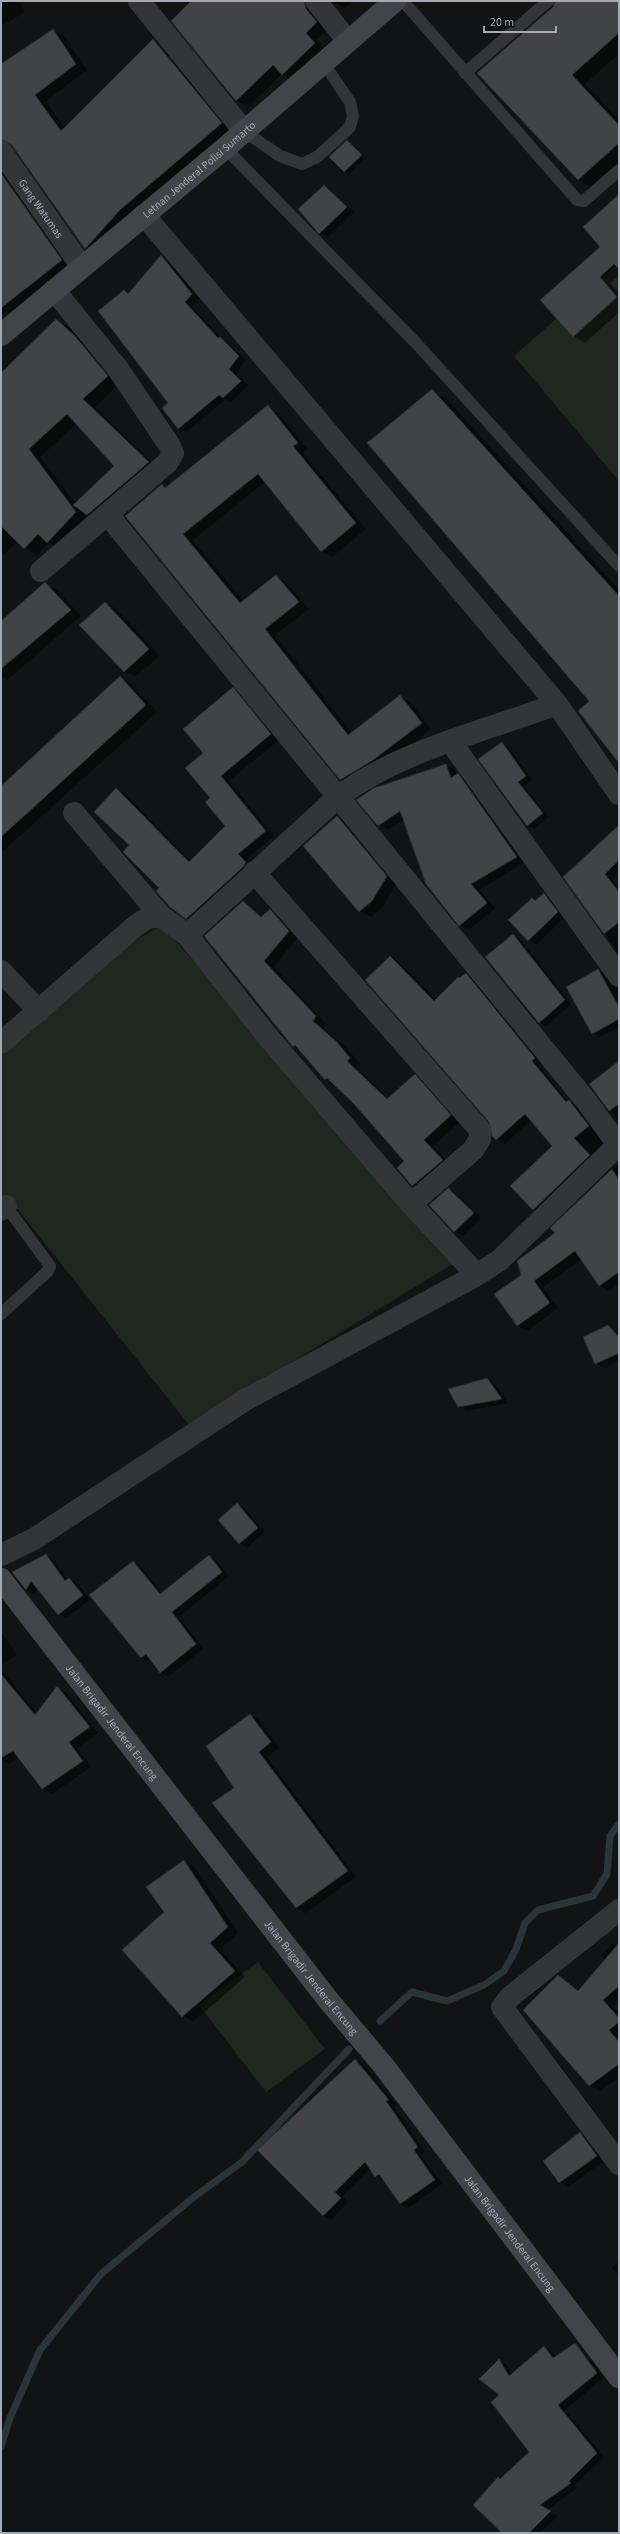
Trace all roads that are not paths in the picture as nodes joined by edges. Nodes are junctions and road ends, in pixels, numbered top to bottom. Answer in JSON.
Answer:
{"nodes":[{"id":1,"x":140,"y":1,"type":"edge"},
{"id":2,"x":316,"y":1,"type":"edge"},
{"id":3,"x":395,"y":1,"type":"edge"},
{"id":4,"x":403,"y":1,"type":"edge"},
{"id":5,"x":548,"y":1,"type":"edge"},
{"id":6,"x":347,"y":40,"type":"junction"},
{"id":7,"x":323,"y":62,"type":"junction"},
{"id":8,"x":465,"y":73,"type":"junction"},
{"id":9,"x":244,"y":131,"type":"junction"},
{"id":10,"x":225,"y":148,"type":"junction"},
{"id":11,"x":1,"y":151,"type":"edge"},
{"id":12,"x":619,"y":170,"type":"edge"},
{"id":13,"x":144,"y":215,"type":"junction"},
{"id":14,"x":82,"y":267,"type":"junction"},
{"id":15,"x":54,"y":290,"type":"junction"},
{"id":16,"x":1,"y":335,"type":"edge"},
{"id":17,"x":108,"y":515,"type":"junction"},
{"id":18,"x":619,"y":566,"type":"edge"},
{"id":19,"x":41,"y":571,"type":"dead end"},
{"id":20,"x":557,"y":704,"type":"junction"},
{"id":21,"x":450,"y":741,"type":"junction"},
{"id":22,"x":619,"y":794,"type":"edge"},
{"id":23,"x":339,"y":796,"type":"junction"},
{"id":24,"x":74,"y":813,"type":"dead end"},
{"id":25,"x":254,"y":872,"type":"junction"},
{"id":26,"x":161,"y":916,"type":"junction"},
{"id":27,"x":187,"y":935,"type":"junction"},
{"id":28,"x":1,"y":971,"type":"edge"},
{"id":29,"x":619,"y":976,"type":"edge"},
{"id":30,"x":39,"y":1011,"type":"junction"},
{"id":31,"x":1,"y":1043,"type":"edge"},
{"id":32,"x":619,"y":1145,"type":"edge"},
{"id":33,"x":411,"y":1204,"type":"junction"},
{"id":34,"x":3,"y":1208,"type":"edge"},
{"id":35,"x":477,"y":1275,"type":"junction"},
{"id":36,"x":1,"y":1314,"type":"edge"},
{"id":37,"x":1,"y":1555,"type":"edge"},
{"id":38,"x":1,"y":1579,"type":"edge"},
{"id":39,"x":619,"y":1910,"type":"edge"},
{"id":40,"x":619,"y":2164,"type":"edge"},
{"id":41,"x":619,"y":2377,"type":"edge"}],
"edges":[{"from":1,"to":9,"type":"street"},
{"from":2,"to":6,"type":"street"},
{"from":3,"to":6,"type":"street","name":"Letnan Jenderal Polisi Sumarto"},
{"from":4,"to":8,"type":"lane"},
{"from":5,"to":8,"type":"lane"},
{"from":6,"to":7,"type":"street","name":"Letnan Jenderal Polisi Sumarto"},
{"from":7,"to":9,"type":"street","name":"Letnan Jenderal Polisi Sumarto"},
{"from":7,"to":9,"type":"lane"},
{"from":8,"to":12,"type":"lane"},
{"from":9,"to":10,"type":"street","name":"Letnan Jenderal Polisi Sumarto"},
{"from":10,"to":13,"type":"street","name":"Letnan Jenderal Polisi Sumarto"},
{"from":10,"to":18,"type":"lane"},
{"from":11,"to":14,"type":"street","name":"Gang Watumas"},
{"from":13,"to":14,"type":"street","name":"Letnan Jenderal Polisi Sumarto"},
{"from":13,"to":20,"type":"street"},
{"from":14,"to":15,"type":"street","name":"Letnan Jenderal Polisi Sumarto"},
{"from":15,"to":16,"type":"street","name":"Letnan Jenderal Polisi Sumarto"},
{"from":15,"to":17,"type":"street"},
{"from":17,"to":19,"type":"street"},
{"from":17,"to":23,"type":"street"},
{"from":20,"to":21,"type":"street"},
{"from":20,"to":22,"type":"street"},
{"from":21,"to":23,"type":"street"},
{"from":21,"to":29,"type":"street"},
{"from":23,"to":25,"type":"street"},
{"from":23,"to":32,"type":"street"},
{"from":24,"to":26,"type":"street"},
{"from":25,"to":27,"type":"street"},
{"from":25,"to":33,"type":"street"},
{"from":26,"to":27,"type":"street"},
{"from":26,"to":30,"type":"street"},
{"from":27,"to":33,"type":"street"},
{"from":28,"to":30,"type":"street"},
{"from":30,"to":31,"type":"street"},
{"from":32,"to":35,"type":"street"},
{"from":33,"to":35,"type":"street"},
{"from":34,"to":36,"type":"lane"},
{"from":35,"to":37,"type":"street"},
{"from":38,"to":41,"type":"street","name":"Jalan Brigadir Jenderal Encung"},
{"from":39,"to":40,"type":"street"}]}
